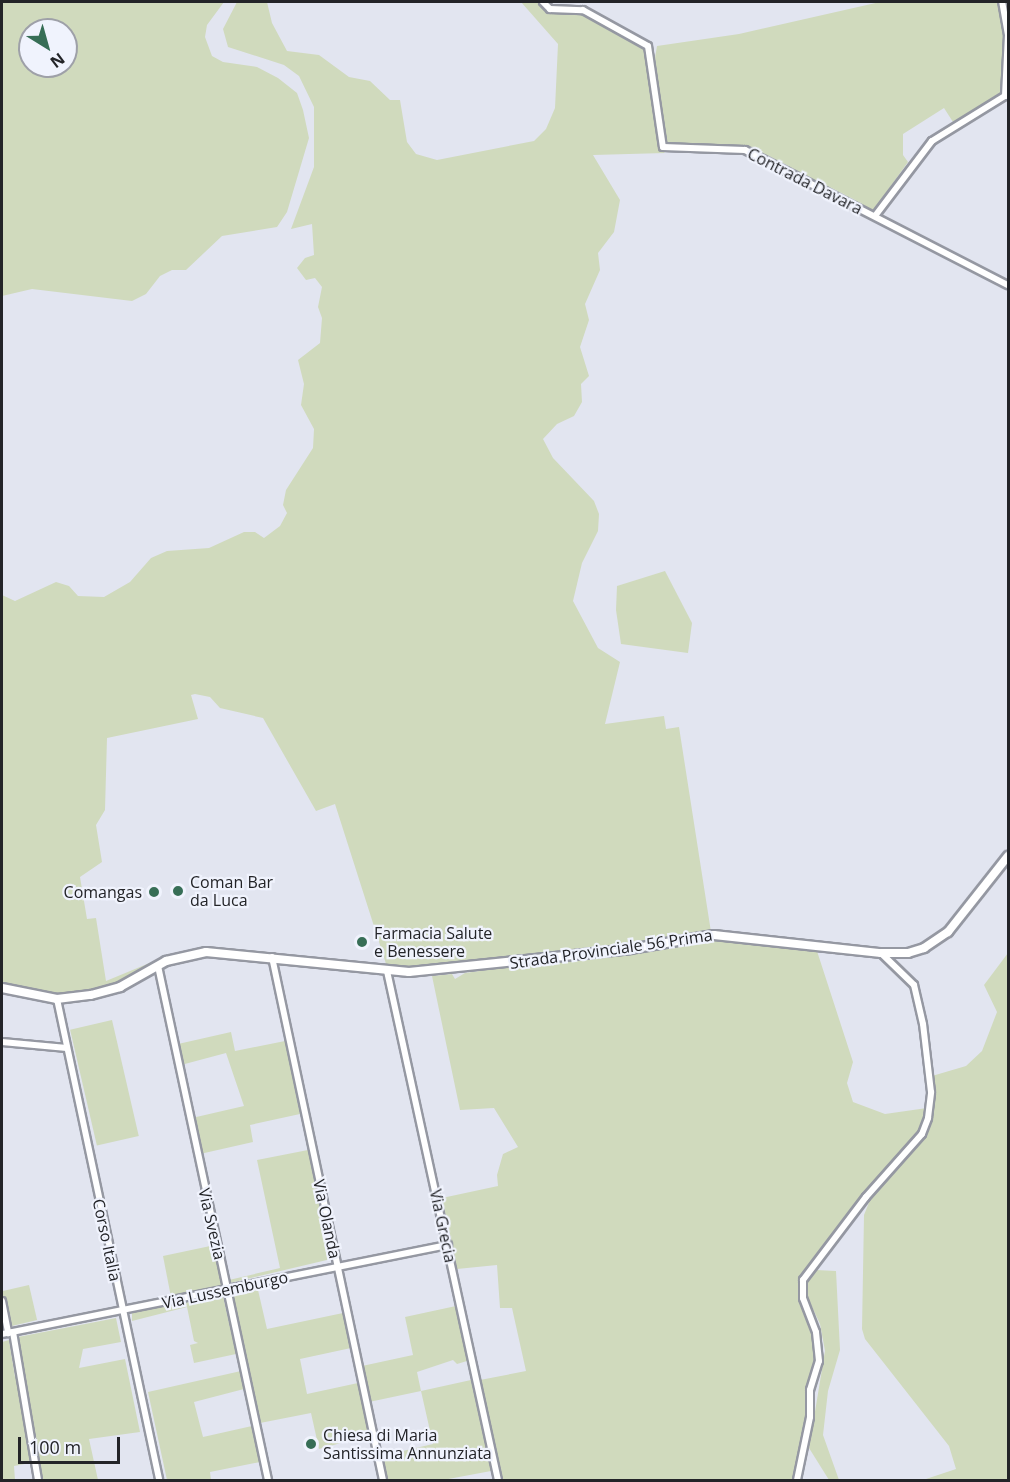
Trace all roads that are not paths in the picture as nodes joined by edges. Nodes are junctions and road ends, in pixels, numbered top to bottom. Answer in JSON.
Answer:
{"nodes":[{"id":1,"x":543,"y":2,"type":"edge"},
{"id":2,"x":1002,"y":2,"type":"edge"},
{"id":3,"x":874,"y":216,"type":"junction"},
{"id":4,"x":1008,"y":285,"type":"edge"},
{"id":5,"x":1008,"y":856,"type":"edge"},
{"id":6,"x":881,"y":953,"type":"junction"},
{"id":7,"x":272,"y":957,"type":"junction"},
{"id":8,"x":158,"y":966,"type":"junction"},
{"id":9,"x":387,"y":971,"type":"junction"},
{"id":10,"x":2,"y":988,"type":"edge"},
{"id":11,"x":57,"y":999,"type":"junction"},
{"id":12,"x":2,"y":1042,"type":"edge"},
{"id":13,"x":67,"y":1048,"type":"junction"},
{"id":14,"x":448,"y":1245,"type":"junction"},
{"id":15,"x":337,"y":1266,"type":"junction"},
{"id":16,"x":227,"y":1290,"type":"junction"},
{"id":17,"x":2,"y":1301,"type":"edge"},
{"id":18,"x":122,"y":1311,"type":"junction"},
{"id":19,"x":8,"y":1333,"type":"edge"},
{"id":20,"x":38,"y":1480,"type":"edge"},
{"id":21,"x":159,"y":1480,"type":"edge"},
{"id":22,"x":268,"y":1480,"type":"edge"},
{"id":23,"x":383,"y":1480,"type":"edge"},
{"id":24,"x":498,"y":1480,"type":"edge"},
{"id":25,"x":797,"y":1480,"type":"edge"}],
"edges":[{"from":1,"to":3,"type":"street","name":"Contrada Davara"},
{"from":2,"to":3,"type":"street"},
{"from":3,"to":4,"type":"street","name":"Contrada Davara"},
{"from":5,"to":6,"type":"street","name":"Strada Provinciale 56 Prima"},
{"from":6,"to":9,"type":"street","name":"Strada Provinciale 56 Prima"},
{"from":6,"to":25,"type":"street"},
{"from":7,"to":8,"type":"street","name":"Strada Provinciale 56 Prima"},
{"from":7,"to":9,"type":"street","name":"Strada Provinciale 56 Prima"},
{"from":7,"to":15,"type":"street","name":"Via Olanda"},
{"from":8,"to":11,"type":"street","name":"Strada Provinciale 56 Prima"},
{"from":8,"to":16,"type":"street","name":"Via Svezia"},
{"from":9,"to":14,"type":"street","name":"Via Grecia"},
{"from":10,"to":11,"type":"street","name":"Strada Provinciale 56 Prima"},
{"from":11,"to":13,"type":"street","name":"Corso Italia"},
{"from":12,"to":13,"type":"street"},
{"from":13,"to":18,"type":"street","name":"Corso Italia"},
{"from":14,"to":15,"type":"street","name":"Via Lussemburgo"},
{"from":14,"to":24,"type":"street","name":"Via Grecia"},
{"from":15,"to":16,"type":"street","name":"Via Lussemburgo"},
{"from":15,"to":23,"type":"street","name":"Via Olanda"},
{"from":16,"to":18,"type":"street","name":"Via Lussemburgo"},
{"from":16,"to":22,"type":"street","name":"Via Svezia"},
{"from":17,"to":19,"type":"street"},
{"from":18,"to":19,"type":"street","name":"Via Lussemburgo"},
{"from":18,"to":21,"type":"street","name":"Corso Italia"},
{"from":19,"to":20,"type":"street"}]}
